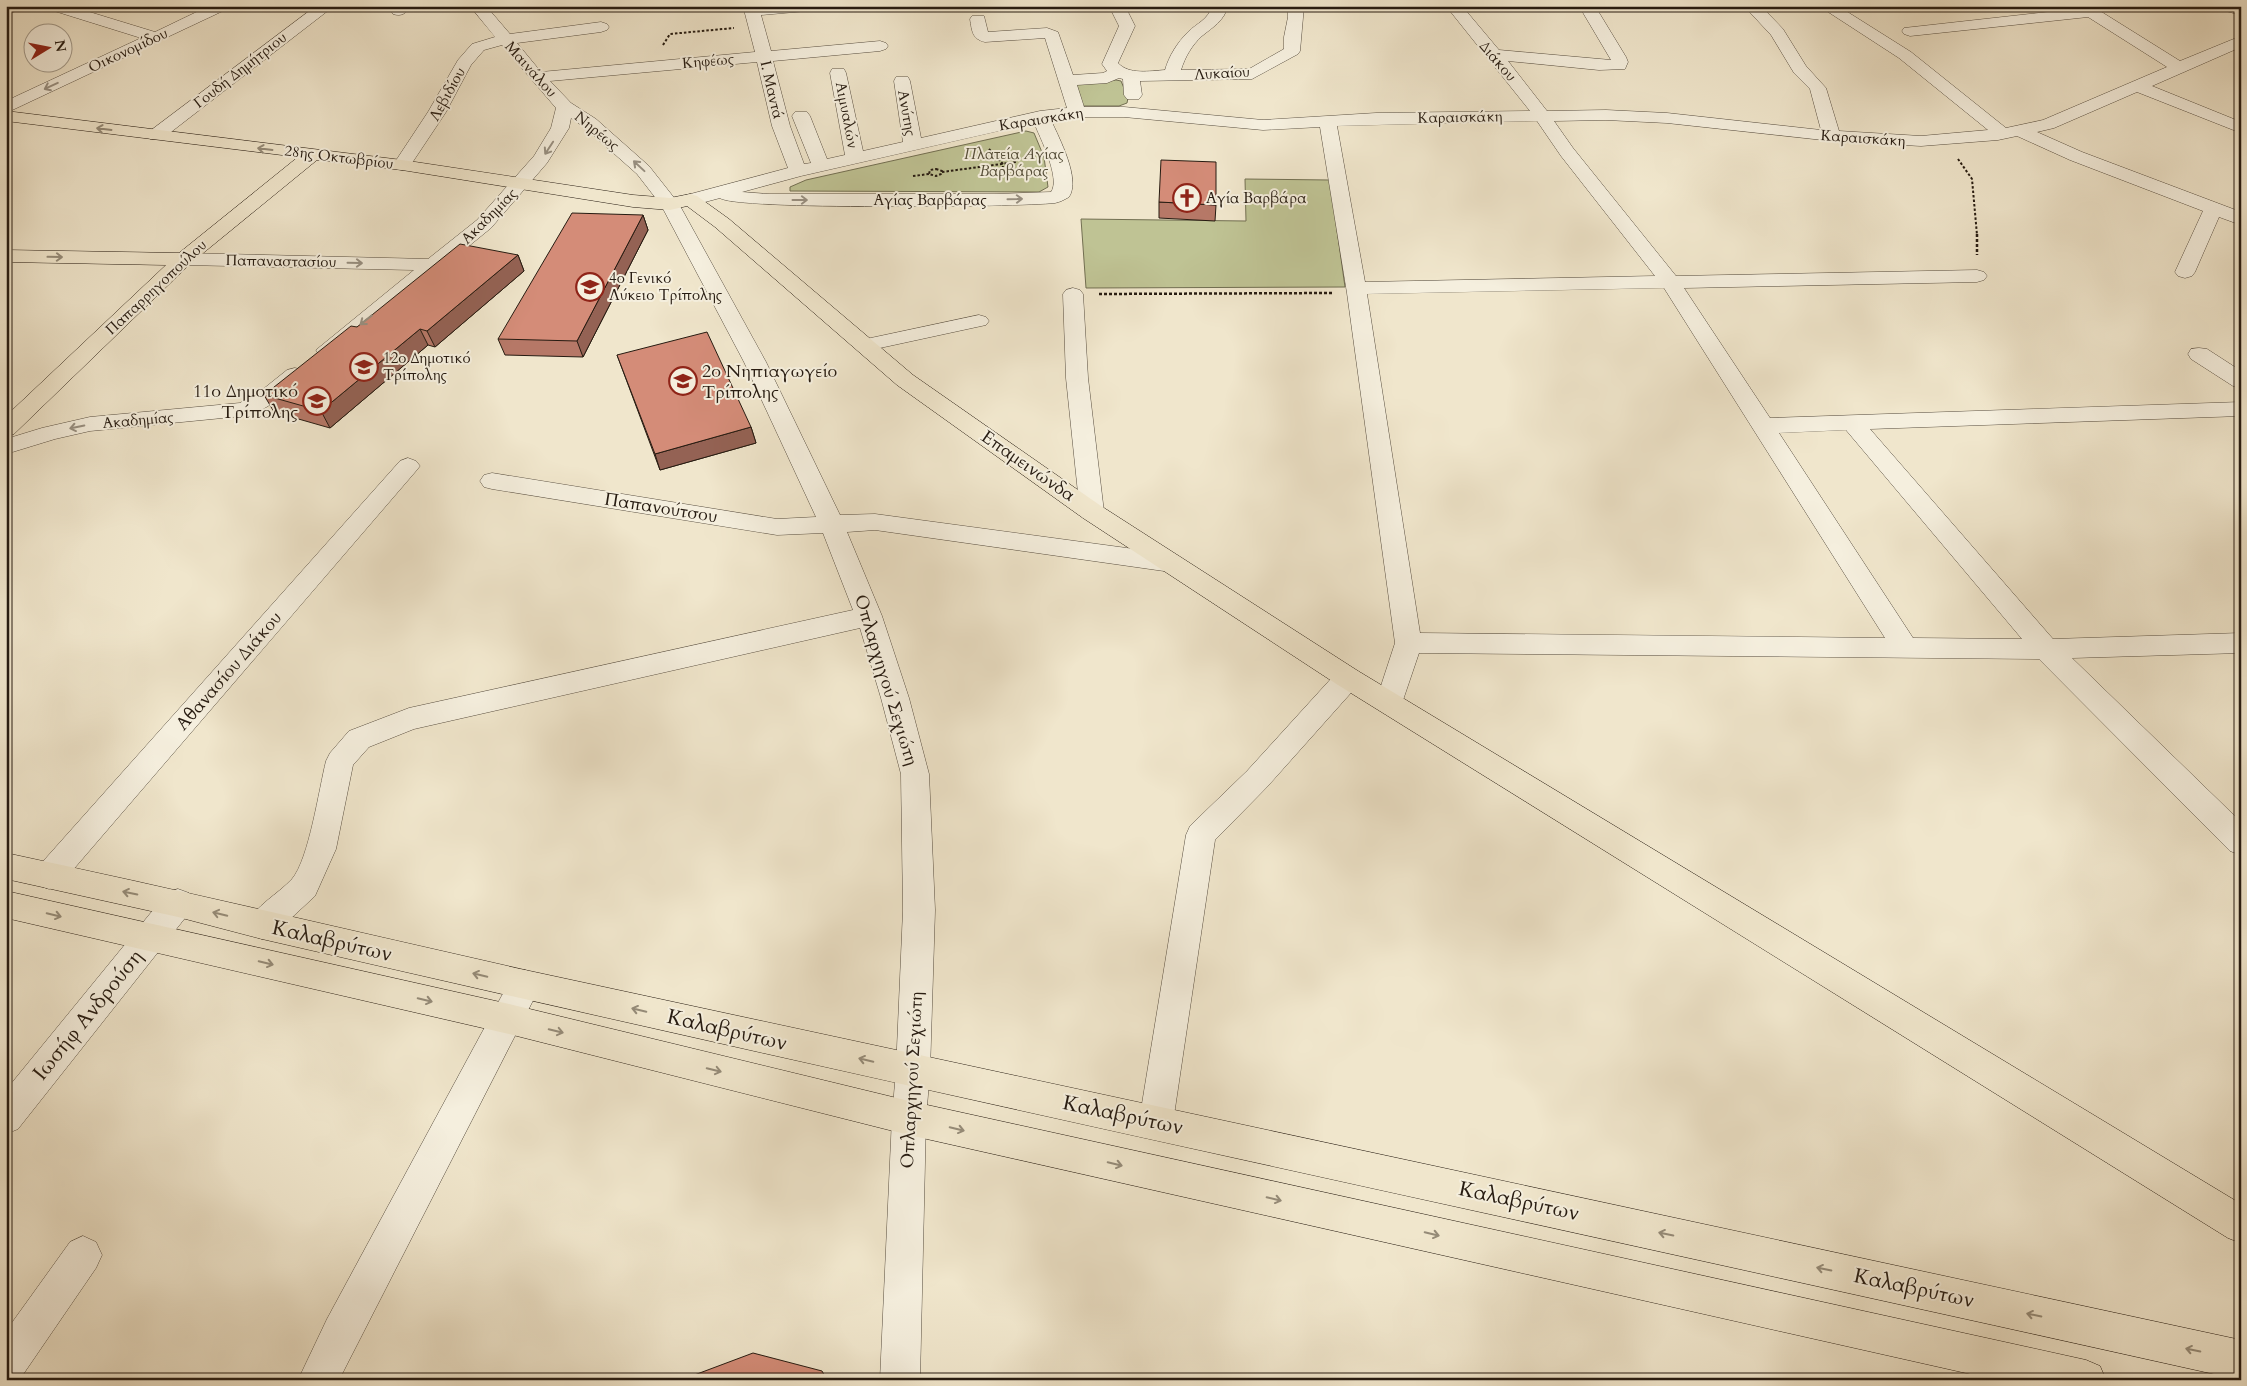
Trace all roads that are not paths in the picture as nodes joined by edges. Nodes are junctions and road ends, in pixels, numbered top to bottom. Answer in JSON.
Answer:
{"nodes":[{"id":1,"x":16,"y":6,"type":"edge"},
{"id":2,"x":53,"y":6,"type":"edge"},
{"id":3,"x":222,"y":6,"type":"edge"},
{"id":4,"x":326,"y":6,"type":"edge"},
{"id":5,"x":478,"y":6,"type":"edge"},
{"id":6,"x":806,"y":6,"type":"edge"},
{"id":7,"x":1117,"y":6,"type":"edge"},
{"id":8,"x":1220,"y":6,"type":"edge"},
{"id":9,"x":1296,"y":6,"type":"edge"},
{"id":10,"x":1454,"y":6,"type":"edge"},
{"id":11,"x":1587,"y":6,"type":"edge"},
{"id":12,"x":1752,"y":6,"type":"edge"},
{"id":13,"x":1828,"y":6,"type":"edge"},
{"id":14,"x":2223,"y":6,"type":"edge"},
{"id":15,"x":2086,"y":9,"type":"edge"},
{"id":16,"x":6,"y":10,"type":"edge"},
{"id":17,"x":2241,"y":10,"type":"edge"},
{"id":18,"x":753,"y":15,"type":"edge"},
{"id":19,"x":978,"y":19,"type":"dead end"},
{"id":20,"x":602,"y":27,"type":"dead end"},
{"id":21,"x":1910,"y":31,"type":"dead end"},
{"id":22,"x":155,"y":37,"type":"junction"},
{"id":23,"x":505,"y":40,"type":"junction"},
{"id":24,"x":2241,"y":41,"type":"edge"},
{"id":25,"x":880,"y":46,"type":"dead end"},
{"id":26,"x":1492,"y":54,"type":"junction"},
{"id":27,"x":764,"y":56,"type":"junction"},
{"id":28,"x":2180,"y":68,"type":"junction"},
{"id":29,"x":616,"y":70,"type":"junction"},
{"id":30,"x":838,"y":73,"type":"dead end"},
{"id":31,"x":1124,"y":74,"type":"junction"},
{"id":32,"x":1172,"y":76,"type":"junction"},
{"id":33,"x":537,"y":77,"type":"junction"},
{"id":34,"x":902,"y":81,"type":"dead end"},
{"id":35,"x":1067,"y":81,"type":"junction"},
{"id":36,"x":2138,"y":86,"type":"junction"},
{"id":37,"x":575,"y":99,"type":"junction"},
{"id":38,"x":6,"y":108,"type":"edge"},
{"id":39,"x":1076,"y":112,"type":"junction"},
{"id":40,"x":1136,"y":114,"type":"junction"},
{"id":41,"x":1542,"y":115,"type":"junction"},
{"id":42,"x":6,"y":116,"type":"edge"},
{"id":43,"x":801,"y":116,"type":"dead end"},
{"id":44,"x":1040,"y":116,"type":"junction"},
{"id":45,"x":1328,"y":122,"type":"junction"},
{"id":46,"x":2241,"y":128,"type":"edge"},
{"id":47,"x":2011,"y":133,"type":"junction"},
{"id":48,"x":156,"y":135,"type":"junction"},
{"id":49,"x":1832,"y":136,"type":"junction"},
{"id":50,"x":913,"y":145,"type":"junction"},
{"id":51,"x":313,"y":154,"type":"junction"},
{"id":52,"x":855,"y":158,"type":"junction"},
{"id":53,"x":402,"y":165,"type":"junction"},
{"id":54,"x":821,"y":166,"type":"junction"},
{"id":55,"x":798,"y":171,"type":"junction"},
{"id":56,"x":520,"y":184,"type":"junction"},
{"id":57,"x":746,"y":185,"type":"junction"},
{"id":58,"x":716,"y":193,"type":"junction"},
{"id":59,"x":769,"y":200,"type":"junction"},
{"id":60,"x":680,"y":202,"type":"junction"},
{"id":61,"x":2214,"y":208,"type":"junction"},
{"id":62,"x":2241,"y":219,"type":"edge"},
{"id":63,"x":6,"y":256,"type":"edge"},
{"id":64,"x":184,"y":259,"type":"junction"},
{"id":65,"x":435,"y":265,"type":"junction"},
{"id":66,"x":2185,"y":272,"type":"dead end"},
{"id":67,"x":1977,"y":276,"type":"road end"},
{"id":68,"x":1671,"y":283,"type":"junction"},
{"id":69,"x":1357,"y":290,"type":"junction"},
{"id":70,"x":1073,"y":294,"type":"road end"},
{"id":71,"x":979,"y":321,"type":"dead end"},
{"id":72,"x":866,"y":345,"type":"junction"},
{"id":73,"x":2199,"y":354,"type":"dead end"},
{"id":74,"x":2241,"y":382,"type":"edge"},
{"id":75,"x":2241,"y":409,"type":"edge"},
{"id":76,"x":1851,"y":422,"type":"junction"},
{"id":77,"x":1762,"y":426,"type":"junction"},
{"id":78,"x":6,"y":429,"type":"edge"},
{"id":79,"x":6,"y":447,"type":"edge"},
{"id":80,"x":408,"y":466,"type":"dead end"},
{"id":81,"x":492,"y":481,"type":"dead end"},
{"id":82,"x":1092,"y":512,"type":"junction"},
{"id":83,"x":831,"y":523,"type":"junction"},
{"id":84,"x":1171,"y":563,"type":"junction"},
{"id":85,"x":869,"y":616,"type":"junction"},
{"id":86,"x":1408,"y":643,"type":"junction"},
{"id":87,"x":2241,"y":644,"type":"edge"},
{"id":88,"x":1905,"y":647,"type":"junction"},
{"id":89,"x":2046,"y":649,"type":"junction"},
{"id":90,"x":1348,"y":678,"type":"junction"},
{"id":91,"x":1390,"y":701,"type":"junction"},
{"id":92,"x":2241,"y":842,"type":"edge"},
{"id":93,"x":6,"y":866,"type":"edge"},
{"id":94,"x":50,"y":876,"type":"junction"},
{"id":95,"x":178,"y":903,"type":"junction"},
{"id":96,"x":6,"y":904,"type":"edge"},
{"id":97,"x":262,"y":925,"type":"junction"},
{"id":98,"x":151,"y":936,"type":"junction"},
{"id":99,"x":525,"y":985,"type":"junction"},
{"id":100,"x":508,"y":1019,"type":"junction"},
{"id":101,"x":913,"y":1071,"type":"junction"},
{"id":102,"x":6,"y":1117,"type":"edge"},
{"id":103,"x":909,"y":1118,"type":"junction"},
{"id":104,"x":1156,"y":1122,"type":"junction"},
{"id":105,"x":2241,"y":1225,"type":"edge"},
{"id":106,"x":83,"y":1255,"type":"dead end"},
{"id":107,"x":2241,"y":1360,"type":"edge"},
{"id":108,"x":6,"y":1365,"type":"edge"},
{"id":109,"x":318,"y":1380,"type":"edge"},
{"id":110,"x":900,"y":1380,"type":"edge"},
{"id":111,"x":2086,"y":1380,"type":"edge"}],
"edges":[{"from":1,"to":16,"type":"street"},
{"from":2,"to":22,"type":"street"},
{"from":3,"to":22,"type":"street","name":"Οικονομίδου"},
{"from":4,"to":48,"type":"street","name":"Γουδή Δημήτριου"},
{"from":5,"to":23,"type":"street","name":"Μαινάλου"},
{"from":6,"to":18,"type":"street"},
{"from":7,"to":31,"type":"street"},
{"from":8,"to":32,"type":"street"},
{"from":9,"to":32,"type":"street","name":"Λυκαίου"},
{"from":10,"to":26,"type":"street","name":"Διάκου"},
{"from":11,"to":26,"type":"street"},
{"from":12,"to":49,"type":"street"},
{"from":13,"to":47,"type":"street"},
{"from":14,"to":17,"type":"street"},
{"from":15,"to":21,"type":"street"},
{"from":15,"to":28,"type":"street"},
{"from":18,"to":27,"type":"street","name":"Ι. Μαντά"},
{"from":19,"to":35,"type":"street"},
{"from":20,"to":23,"type":"street","name":"Λεβιδίου"},
{"from":22,"to":38,"type":"street","name":"Οικονομίδου","one_way":true},
{"from":23,"to":33,"type":"street","name":"Μαινάλου"},
{"from":23,"to":53,"type":"street","name":"Λεβιδίου"},
{"from":24,"to":28,"type":"street","name":"Καραισκάκη"},
{"from":25,"to":27,"type":"street","name":"Κηφέως"},
{"from":26,"to":41,"type":"street","name":"Διάκου"},
{"from":27,"to":29,"type":"street","name":"Κηφέως"},
{"from":27,"to":55,"type":"street","name":"Ι. Μαντά"},
{"from":28,"to":36,"type":"street","name":"Καραισκάκη"},
{"from":29,"to":33,"type":"street","name":"Κηφέως"},
{"from":29,"to":37,"type":"street","name":"Νηρέως"},
{"from":30,"to":52,"type":"street","name":"Αιμυαλών"},
{"from":31,"to":32,"type":"street","name":"Λυκαίου"},
{"from":31,"to":35,"type":"street","name":"Λυκαίου"},
{"from":31,"to":40,"type":"street"},
{"from":33,"to":37,"type":"street","name":"Μαινάλου"},
{"from":34,"to":50,"type":"street","name":"Ανύτης"},
{"from":35,"to":39,"type":"street"},
{"from":36,"to":46,"type":"street"},
{"from":36,"to":47,"type":"street","name":"Καραισκάκη"},
{"from":37,"to":56,"type":"street","name":"Μαινάλου","one_way":true},
{"from":60,"to":37,"type":"street","name":"Νηρέως","one_way":true},
{"from":39,"to":40,"type":"street","name":"Καραισκάκη"},
{"from":39,"to":44,"type":"street","name":"Καραισκάκη"},
{"from":40,"to":45,"type":"street","name":"Καραισκάκη"},
{"from":41,"to":45,"type":"street","name":"Καραισκάκη"},
{"from":41,"to":49,"type":"street","name":"Καραισκάκη"},
{"from":41,"to":68,"type":"street","name":"Διάκου"},
{"from":48,"to":42,"type":"main road","name":"28ης Οκτωβρίου","one_way":true},
{"from":43,"to":54,"type":"street"},
{"from":44,"to":50,"type":"street","name":"Καραισκάκη"},
{"from":59,"to":44,"type":"street","name":"Αγίας Βαρβάρας","one_way":true},
{"from":45,"to":69,"type":"street"},
{"from":47,"to":49,"type":"street","name":"Καραισκάκη"},
{"from":47,"to":61,"type":"street"},
{"from":51,"to":48,"type":"main road","name":"28ης Οκτωβρίου","one_way":true},
{"from":50,"to":52,"type":"street","name":"Καραισκάκη"},
{"from":51,"to":53,"type":"main road","name":"28ης Οκτωβρίου"},
{"from":51,"to":64,"type":"main road","name":"Παπαρρηγοπούλου"},
{"from":52,"to":54,"type":"street","name":"Καραισκάκη"},
{"from":53,"to":56,"type":"main road","name":"28ης Οκτωβρίου"},
{"from":54,"to":55,"type":"street","name":"Καραισκάκη"},
{"from":55,"to":57,"type":"street","name":"Καραισκάκη"},
{"from":56,"to":60,"type":"main road","name":"28ης Οκτωβρίου"},
{"from":56,"to":65,"type":"street","name":"Ακαδημίας"},
{"from":57,"to":58,"type":"street","name":"Καραισκάκη"},
{"from":57,"to":59,"type":"street"},
{"from":58,"to":59,"type":"street","name":"Αγίας Βαρβάρας"},
{"from":58,"to":60,"type":"street","name":"Καραισκάκη"},
{"from":60,"to":72,"type":"main road","name":"Επαμεινώνδα"},
{"from":60,"to":83,"type":"street","name":"Οπλαρχηγού Σεχιώτη"},
{"from":61,"to":62,"type":"street"},
{"from":61,"to":66,"type":"street"},
{"from":63,"to":64,"type":"main road","name":"Παπαναστασίου","one_way":true},
{"from":64,"to":65,"type":"street","name":"Παπαναστασίου","one_way":true},
{"from":64,"to":78,"type":"main road","name":"Παπαρρηγοπούλου"},
{"from":65,"to":79,"type":"street","name":"Ακαδημίας","one_way":true},
{"from":67,"to":68,"type":"street"},
{"from":68,"to":69,"type":"street"},
{"from":68,"to":77,"type":"street","name":"Διάκου"},
{"from":69,"to":86,"type":"street"},
{"from":70,"to":82,"type":"street"},
{"from":71,"to":72,"type":"street"},
{"from":72,"to":82,"type":"main road","name":"Επαμεινώνδα"},
{"from":73,"to":74,"type":"street"},
{"from":75,"to":76,"type":"street"},
{"from":76,"to":77,"type":"street"},
{"from":76,"to":89,"type":"street"},
{"from":77,"to":88,"type":"street","name":"Διάκου"},
{"from":80,"to":94,"type":"street","name":"Αθανασίου Διάκου"},
{"from":81,"to":83,"type":"street","name":"Παπανούτσου"},
{"from":82,"to":84,"type":"main road","name":"Επαμεινώνδα"},
{"from":83,"to":84,"type":"street","name":"Παπανούτσου"},
{"from":83,"to":85,"type":"street","name":"Οπλαρχηγού Σεχιώτη"},
{"from":84,"to":90,"type":"main road","name":"Επαμεινώνδα"},
{"from":85,"to":97,"type":"street"},
{"from":85,"to":101,"type":"street","name":"Οπλαρχηγού Σεχιώτη"},
{"from":86,"to":88,"type":"street"},
{"from":86,"to":91,"type":"street"},
{"from":87,"to":89,"type":"street"},
{"from":88,"to":89,"type":"street"},
{"from":89,"to":92,"type":"street"},
{"from":90,"to":91,"type":"main road","name":"Επαμεινώνδα"},
{"from":90,"to":104,"type":"street"},
{"from":91,"to":105,"type":"main road","name":"Επαμεινώνδα"},
{"from":93,"to":94,"type":"main road","name":"Καλαβρύτων"},
{"from":95,"to":94,"type":"main road","name":"Καλαβρύτων","one_way":true},
{"from":97,"to":95,"type":"main road","name":"Καλαβρύτων","one_way":true},
{"from":95,"to":98,"type":"street","name":"Ιωσήφ Ανδρούση"},
{"from":96,"to":98,"type":"main road","name":"Καλαβρύτων","one_way":true},
{"from":99,"to":97,"type":"main road","name":"Καλαβρύτων","one_way":true},
{"from":98,"to":100,"type":"main road","name":"Καλαβρύτων","one_way":true},
{"from":98,"to":102,"type":"street","name":"Ιωσήφ Ανδρούση"},
{"from":99,"to":100,"type":"street"},
{"from":101,"to":99,"type":"main road","name":"Καλαβρύτων","one_way":true},
{"from":100,"to":103,"type":"main road","name":"Καλαβρύτων","one_way":true},
{"from":100,"to":109,"type":"street"},
{"from":101,"to":103,"type":"street","name":"Οπλαρχηγού Σεχιώτη"},
{"from":101,"to":104,"type":"main road","name":"Καλαβρύτων"},
{"from":103,"to":110,"type":"street","name":"Οπλαρχηγού Σεχιώτη"},
{"from":103,"to":111,"type":"main road","name":"Καλαβρύτων","one_way":true},
{"from":107,"to":104,"type":"main road","name":"Καλαβρύτων","one_way":true},
{"from":106,"to":108,"type":"street"}]}
